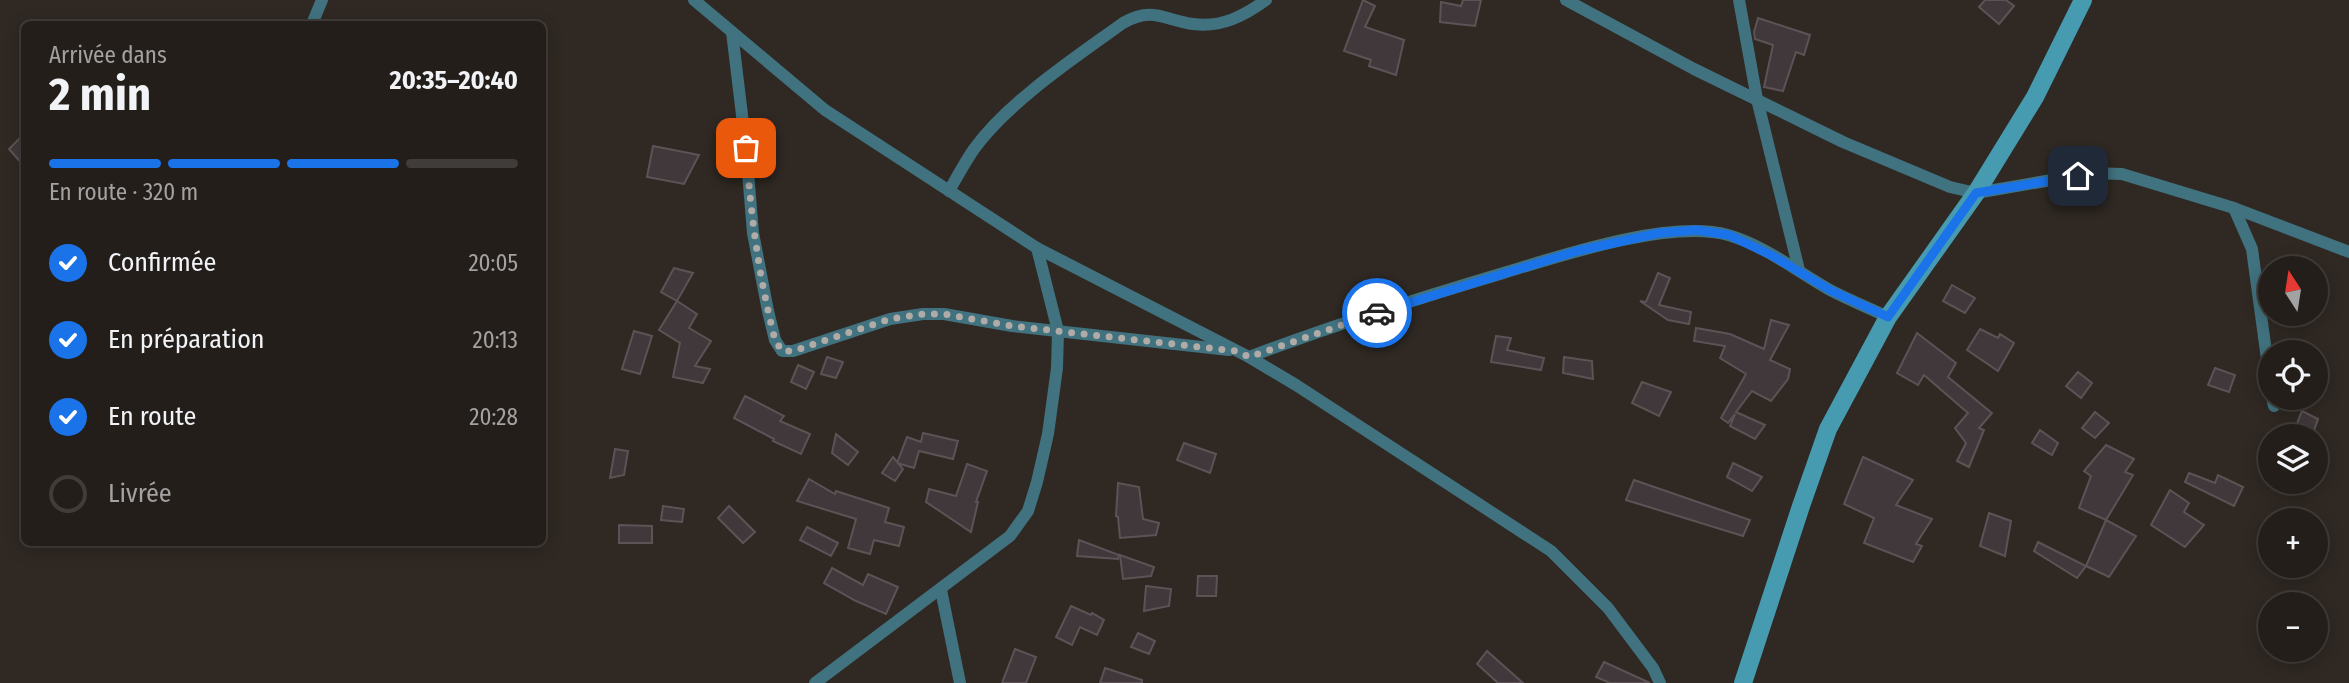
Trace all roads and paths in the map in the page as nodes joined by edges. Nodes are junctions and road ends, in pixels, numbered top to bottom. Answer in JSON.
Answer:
{"nodes":[{"id":1,"x":323,"y":0,"type":"edge"},
{"id":2,"x":694,"y":0,"type":"edge"},
{"id":3,"x":1266,"y":0,"type":"edge"},
{"id":4,"x":1566,"y":0,"type":"edge"},
{"id":5,"x":1739,"y":0,"type":"edge"},
{"id":6,"x":2084,"y":0,"type":"edge"},
{"id":7,"x":314,"y":21,"type":"edge"},
{"id":8,"x":732,"y":32,"type":"junction"},
{"id":9,"x":1757,"y":99,"type":"junction"},
{"id":10,"x":949,"y":191,"type":"junction"},
{"id":11,"x":1976,"y":193,"type":"junction"},
{"id":12,"x":2234,"y":208,"type":"junction"},
{"id":13,"x":1037,"y":248,"type":"junction"},
{"id":14,"x":2349,"y":253,"type":"edge"},
{"id":15,"x":1799,"y":270,"type":"junction"},
{"id":16,"x":1888,"y":317,"type":"junction"},
{"id":17,"x":1058,"y":331,"type":"junction"},
{"id":18,"x":2264,"y":340,"type":"edge"},
{"id":19,"x":1236,"y":351,"type":"junction"},
{"id":20,"x":1249,"y":357,"type":"junction"},
{"id":21,"x":941,"y":590,"type":"junction"},
{"id":22,"x":815,"y":683,"type":"edge"},
{"id":23,"x":960,"y":683,"type":"edge"},
{"id":24,"x":1660,"y":683,"type":"edge"},
{"id":25,"x":1743,"y":683,"type":"edge"}],
"edges":[{"from":1,"to":7,"type":"street"},
{"from":2,"to":8,"type":"street"},
{"from":3,"to":10,"type":"street"},
{"from":4,"to":9,"type":"street"},
{"from":5,"to":9,"type":"street"},
{"from":6,"to":11,"type":"main road"},
{"from":8,"to":10,"type":"street"},
{"from":8,"to":17,"type":"street"},
{"from":9,"to":11,"type":"street"},
{"from":9,"to":15,"type":"street"},
{"from":10,"to":13,"type":"street"},
{"from":11,"to":12,"type":"street"},
{"from":11,"to":16,"type":"main road"},
{"from":12,"to":14,"type":"street"},
{"from":12,"to":18,"type":"street"},
{"from":13,"to":17,"type":"street"},
{"from":13,"to":19,"type":"street"},
{"from":15,"to":16,"type":"street"},
{"from":15,"to":20,"type":"street"},
{"from":16,"to":25,"type":"main road"},
{"from":17,"to":19,"type":"street"},
{"from":17,"to":21,"type":"street"},
{"from":19,"to":20,"type":"street"},
{"from":20,"to":24,"type":"street"},
{"from":21,"to":22,"type":"street"},
{"from":21,"to":23,"type":"street"}]}
